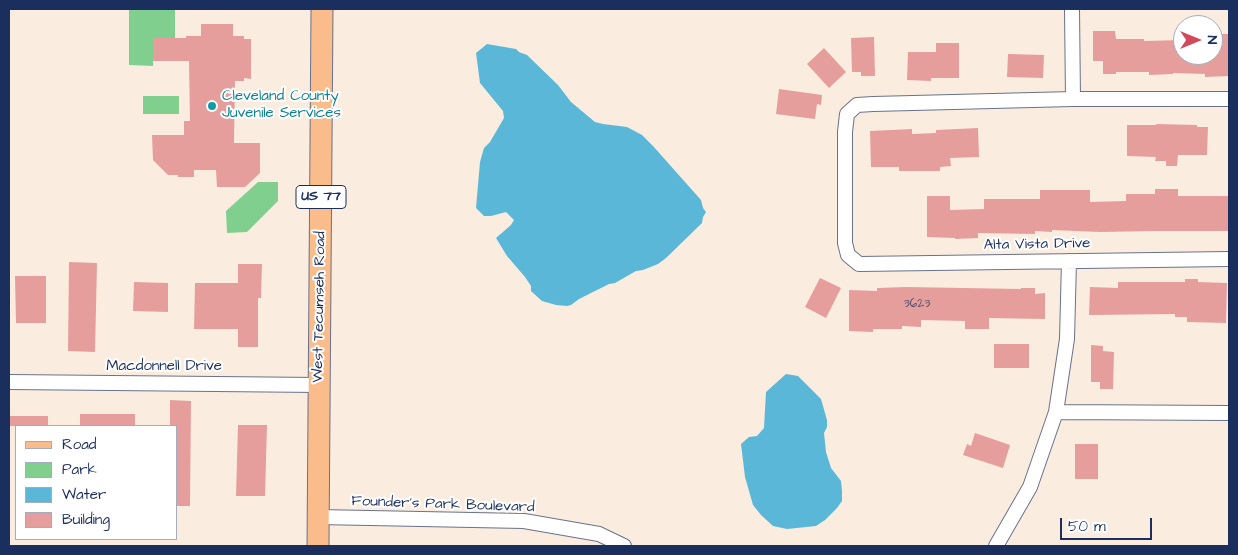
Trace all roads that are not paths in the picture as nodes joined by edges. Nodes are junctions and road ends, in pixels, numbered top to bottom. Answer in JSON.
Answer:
{"nodes":[{"id":1,"x":322,"y":9,"type":"edge"},
{"id":2,"x":1072,"y":9,"type":"edge"},
{"id":3,"x":1073,"y":99,"type":"junction"},
{"id":4,"x":1229,"y":99,"type":"edge"},
{"id":5,"x":1229,"y":258,"type":"edge"},
{"id":6,"x":1069,"y":261,"type":"junction"},
{"id":7,"x":9,"y":382,"type":"edge"},
{"id":8,"x":319,"y":385,"type":"junction"},
{"id":9,"x":1056,"y":412,"type":"junction"},
{"id":10,"x":1229,"y":413,"type":"edge"},
{"id":11,"x":318,"y":517,"type":"junction"},
{"id":12,"x":318,"y":546,"type":"edge"},
{"id":13,"x":624,"y":546,"type":"edge"},
{"id":14,"x":996,"y":546,"type":"edge"}],
"edges":[{"from":1,"to":8,"type":"main road","name":"West Tecumseh Road","number":"US 77"},
{"from":2,"to":3,"type":"street"},
{"from":3,"to":4,"type":"street"},
{"from":3,"to":6,"type":"street","name":"Alta Vista Drive"},
{"from":5,"to":6,"type":"street","name":"Alta Vista Drive"},
{"from":6,"to":9,"type":"street"},
{"from":7,"to":8,"type":"street","name":"Macdonnell Drive"},
{"from":8,"to":11,"type":"main road","name":"West Tecumseh Road","number":"US 77"},
{"from":9,"to":10,"type":"street"},
{"from":9,"to":14,"type":"street"},
{"from":11,"to":12,"type":"main road","name":"West Tecumseh Road","number":"US 77"},
{"from":11,"to":13,"type":"street","name":"Founder's Park Boulevard"}]}
